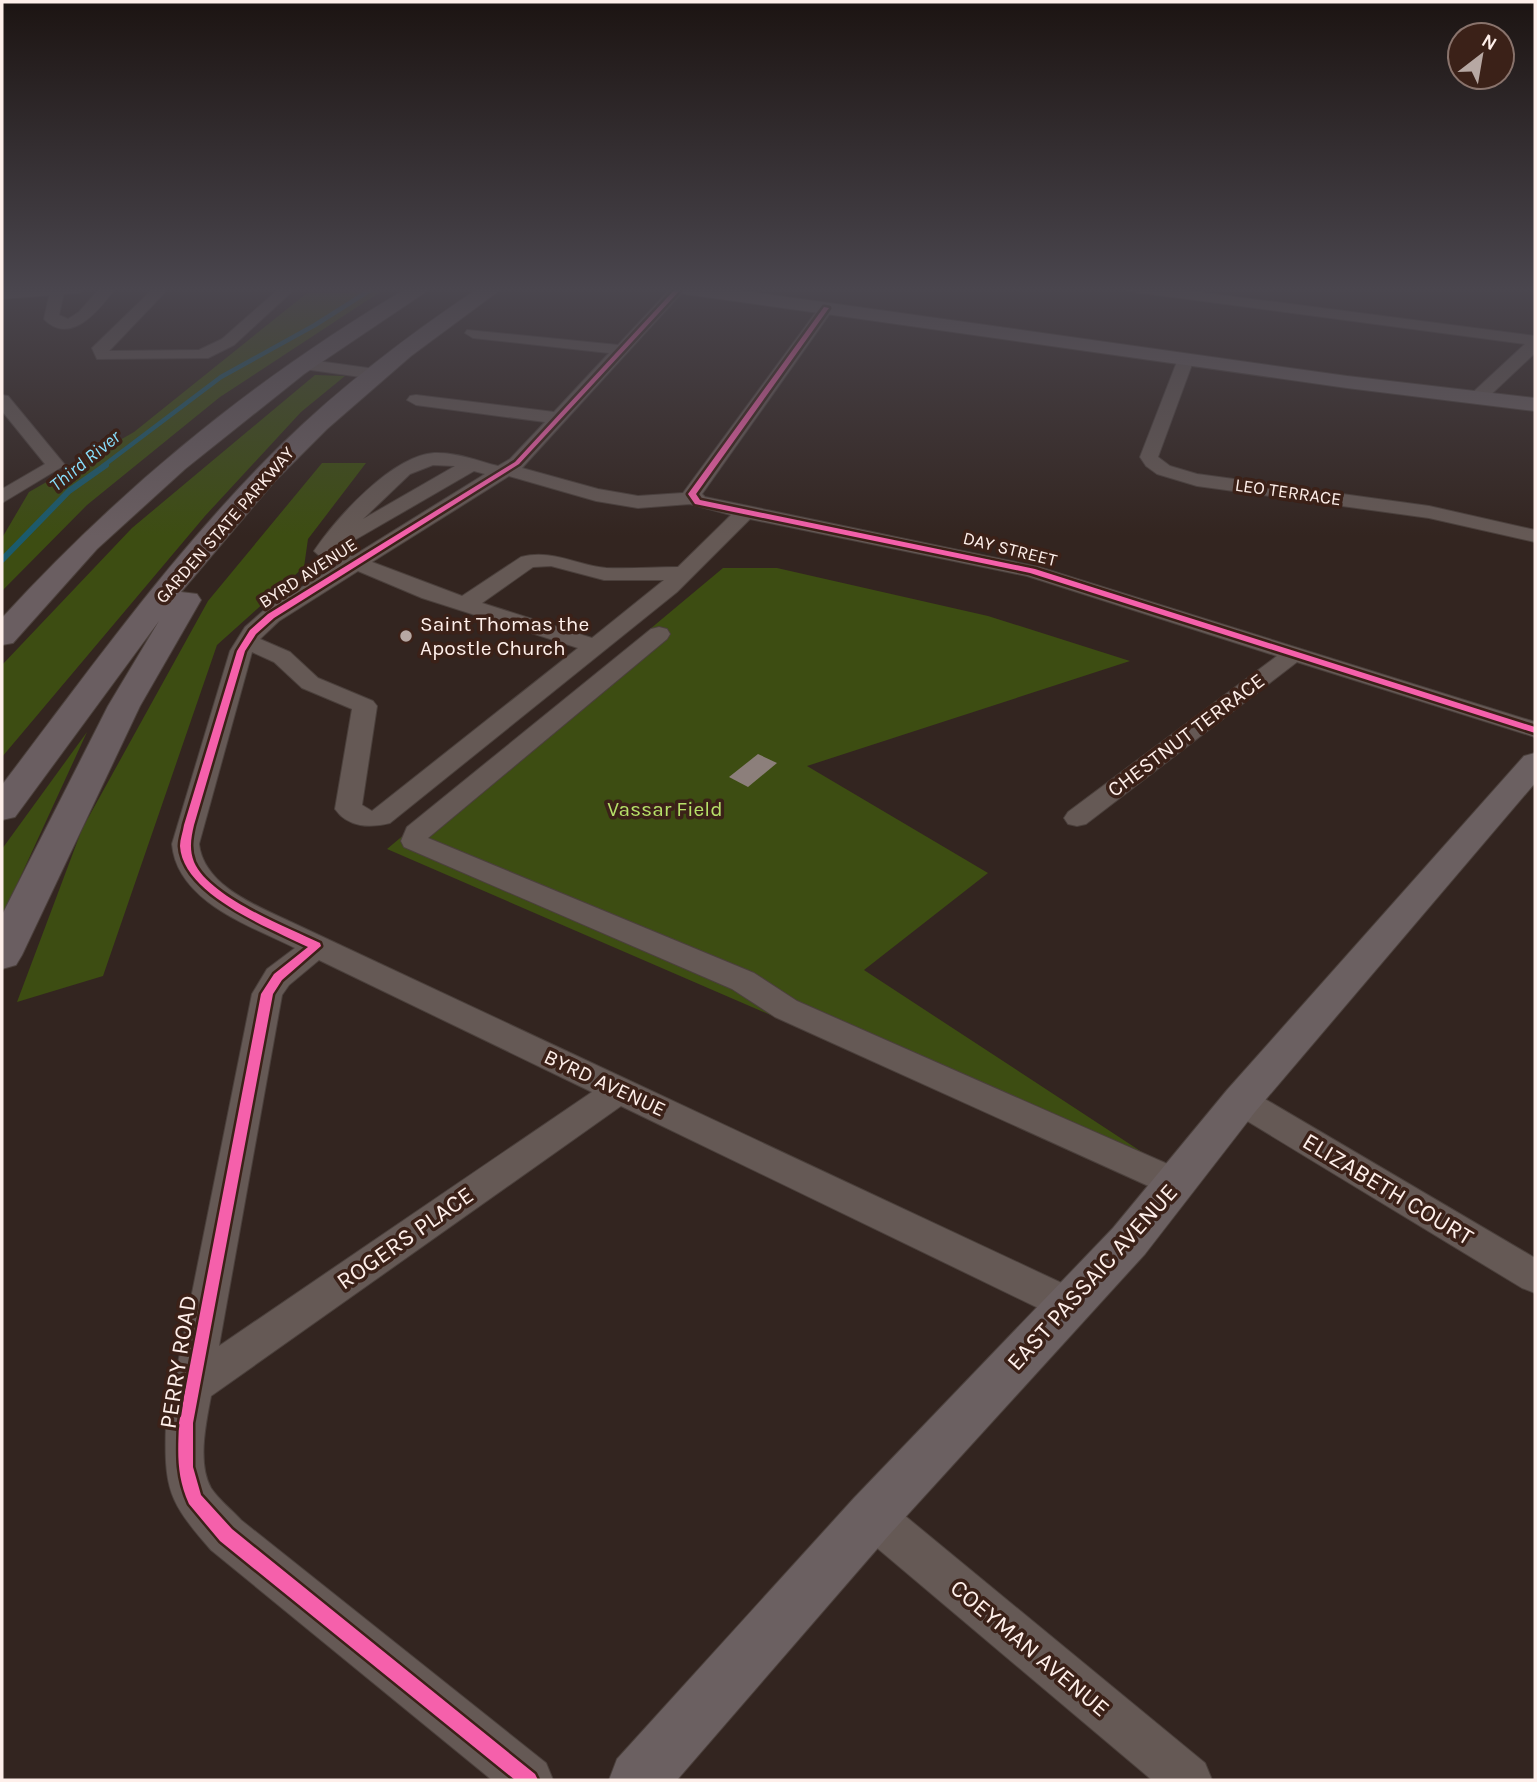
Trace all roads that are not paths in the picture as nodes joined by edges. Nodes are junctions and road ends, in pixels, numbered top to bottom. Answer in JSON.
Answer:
{"nodes":[{"id":1,"x":295,"y":370,"type":"edge"},
{"id":2,"x":352,"y":370,"type":"edge"},
{"id":3,"x":379,"y":370,"type":"edge"},
{"id":4,"x":603,"y":370,"type":"edge"},
{"id":5,"x":781,"y":370,"type":"edge"},
{"id":6,"x":1182,"y":370,"type":"edge"},
{"id":7,"x":1267,"y":370,"type":"edge"},
{"id":8,"x":1506,"y":370,"type":"edge"},
{"id":9,"x":375,"y":373,"type":"junction"},
{"id":10,"x":1476,"y":399,"type":"junction"},
{"id":11,"x":2,"y":400,"type":"edge"},
{"id":12,"x":416,"y":400,"type":"dead end"},
{"id":13,"x":1535,"y":405,"type":"edge"},
{"id":14,"x":559,"y":418,"type":"junction"},
{"id":15,"x":471,"y":465,"type":"junction"},
{"id":16,"x":504,"y":471,"type":"junction"},
{"id":17,"x":266,"y":474,"type":"junction"},
{"id":18,"x":2,"y":497,"type":"edge"},
{"id":19,"x":693,"y":498,"type":"junction"},
{"id":20,"x":406,"y":503,"type":"junction"},
{"id":21,"x":746,"y":511,"type":"junction"},
{"id":22,"x":437,"y":513,"type":"junction"},
{"id":23,"x":98,"y":532,"type":"junction"},
{"id":24,"x":1535,"y":536,"type":"edge"},
{"id":25,"x":327,"y":548,"type":"junction"},
{"id":26,"x":355,"y":564,"type":"junction"},
{"id":27,"x":684,"y":573,"type":"junction"},
{"id":28,"x":467,"y":603,"type":"junction"},
{"id":29,"x":2,"y":615,"type":"edge"},
{"id":30,"x":659,"y":634,"type":"dead end"},
{"id":31,"x":2,"y":636,"type":"edge"},
{"id":32,"x":247,"y":642,"type":"junction"},
{"id":33,"x":595,"y":646,"type":"junction"},
{"id":34,"x":1295,"y":653,"type":"junction"},
{"id":35,"x":1535,"y":730,"type":"edge"},
{"id":36,"x":1535,"y":764,"type":"edge"},
{"id":37,"x":2,"y":809,"type":"edge"},
{"id":38,"x":1077,"y":818,"type":"dead end"},
{"id":39,"x":316,"y":946,"type":"junction"},
{"id":40,"x":2,"y":955,"type":"edge"},
{"id":41,"x":619,"y":1090,"type":"junction"},
{"id":42,"x":1241,"y":1101,"type":"junction"},
{"id":43,"x":1176,"y":1183,"type":"junction"},
{"id":44,"x":1535,"y":1277,"type":"edge"},
{"id":45,"x":1070,"y":1305,"type":"junction"},
{"id":46,"x":192,"y":1387,"type":"junction"},
{"id":47,"x":872,"y":1516,"type":"junction"},
{"id":48,"x":529,"y":1780,"type":"edge"},
{"id":49,"x":638,"y":1780,"type":"edge"},
{"id":50,"x":1188,"y":1780,"type":"edge"}],
"edges":[{"from":1,"to":23,"type":"highway"},
{"from":2,"to":9,"type":"street"},
{"from":3,"to":9,"type":"highway","name":"GARDEN STATE PARKWAY"},
{"from":4,"to":14,"type":"street","name":"BYRD AVENUE"},
{"from":5,"to":19,"type":"street"},
{"from":6,"to":24,"type":"street","name":"LEO TERRACE"},
{"from":7,"to":10,"type":"main road"},
{"from":8,"to":10,"type":"street"},
{"from":9,"to":17,"type":"highway","name":"GARDEN STATE PARKWAY"},
{"from":10,"to":13,"type":"main road"},
{"from":11,"to":18,"type":"street"},
{"from":12,"to":14,"type":"street"},
{"from":14,"to":16,"type":"street","name":"BYRD AVENUE"},
{"from":15,"to":16,"type":"street","name":"DAY STREET"},
{"from":15,"to":20,"type":"street"},
{"from":15,"to":25,"type":"street","name":"DAY STREET"},
{"from":16,"to":19,"type":"street","name":"DAY STREET"},
{"from":16,"to":22,"type":"street","name":"BYRD AVENUE"},
{"from":17,"to":37,"type":"highway","name":"GARDEN STATE PARKWAY"},
{"from":17,"to":40,"type":"highway"},
{"from":19,"to":21,"type":"street","name":"DAY STREET"},
{"from":20,"to":22,"type":"street"},
{"from":20,"to":25,"type":"street"},
{"from":21,"to":27,"type":"street"},
{"from":21,"to":34,"type":"street","name":"DAY STREET"},
{"from":22,"to":26,"type":"street","name":"BYRD AVENUE"},
{"from":23,"to":29,"type":"highway"},
{"from":23,"to":31,"type":"highway"},
{"from":25,"to":26,"type":"street"},
{"from":26,"to":28,"type":"street"},
{"from":26,"to":32,"type":"street","name":"BYRD AVENUE"},
{"from":27,"to":28,"type":"street"},
{"from":27,"to":33,"type":"street"},
{"from":28,"to":33,"type":"street"},
{"from":30,"to":43,"type":"street"},
{"from":32,"to":33,"type":"street"},
{"from":32,"to":39,"type":"street","name":"BYRD AVENUE"},
{"from":34,"to":35,"type":"street","name":"DAY STREET"},
{"from":34,"to":38,"type":"street","name":"CHESTNUT TERRACE"},
{"from":36,"to":42,"type":"main road","name":"EAST PASSAIC AVENUE"},
{"from":39,"to":41,"type":"street","name":"BYRD AVENUE"},
{"from":39,"to":46,"type":"street","name":"PERRY ROAD"},
{"from":41,"to":45,"type":"street","name":"BYRD AVENUE"},
{"from":41,"to":46,"type":"street","name":"ROGERS PLACE"},
{"from":42,"to":43,"type":"main road","name":"EAST PASSAIC AVENUE"},
{"from":42,"to":44,"type":"street","name":"ELIZABETH COURT"},
{"from":43,"to":45,"type":"main road","name":"EAST PASSAIC AVENUE"},
{"from":45,"to":47,"type":"main road","name":"EAST PASSAIC AVENUE"},
{"from":46,"to":48,"type":"street","name":"PERRY ROAD"},
{"from":47,"to":49,"type":"main road","name":"EAST PASSAIC AVENUE"},
{"from":47,"to":50,"type":"street","name":"COEYMAN AVENUE"}]}
